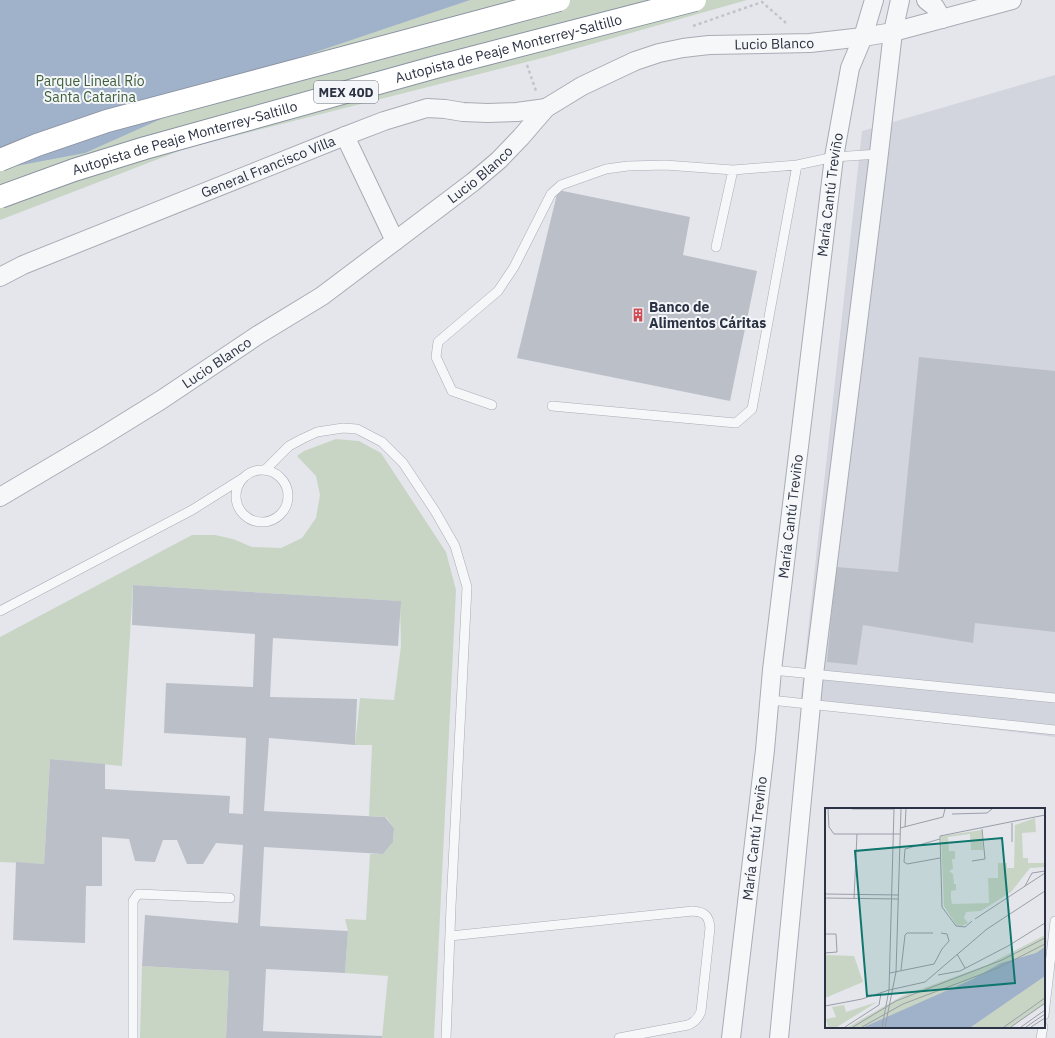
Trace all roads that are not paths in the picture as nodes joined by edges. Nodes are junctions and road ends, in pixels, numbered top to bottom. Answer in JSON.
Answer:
{"nodes":[{"id":1,"x":559,"y":0,"type":"edge"},
{"id":2,"x":695,"y":0,"type":"edge"},
{"id":3,"x":874,"y":0,"type":"edge"},
{"id":4,"x":900,"y":0,"type":"edge"},
{"id":5,"x":926,"y":0,"type":"edge"},
{"id":6,"x":1012,"y":0,"type":"edge"},
{"id":7,"x":956,"y":9,"type":"edge"},
{"id":8,"x":893,"y":32,"type":"junction"},
{"id":9,"x":863,"y":37,"type":"junction"},
{"id":10,"x":546,"y":108,"type":"junction"},
{"id":11,"x":345,"y":136,"type":"junction"},
{"id":12,"x":879,"y":154,"type":"junction"},
{"id":13,"x":834,"y":157,"type":"junction"},
{"id":14,"x":0,"y":160,"type":"edge"},
{"id":15,"x":797,"y":165,"type":"junction"},
{"id":16,"x":732,"y":170,"type":"junction"},
{"id":17,"x":0,"y":197,"type":"edge"},
{"id":18,"x":395,"y":241,"type":"junction"},
{"id":19,"x":716,"y":247,"type":"dead end"},
{"id":20,"x":0,"y":277,"type":"edge"},
{"id":21,"x":492,"y":405,"type":"dead end"},
{"id":22,"x":552,"y":406,"type":"dead end"},
{"id":23,"x":265,"y":470,"type":"junction"},
{"id":24,"x":243,"y":478,"type":"junction"},
{"id":25,"x":0,"y":497,"type":"edge"},
{"id":26,"x":0,"y":610,"type":"edge"},
{"id":27,"x":772,"y":670,"type":"junction"},
{"id":28,"x":814,"y":674,"type":"junction"},
{"id":29,"x":1055,"y":698,"type":"edge"},
{"id":30,"x":770,"y":700,"type":"junction"},
{"id":31,"x":811,"y":704,"type":"junction"},
{"id":32,"x":1055,"y":730,"type":"edge"},
{"id":33,"x":230,"y":898,"type":"dead end"},
{"id":34,"x":1055,"y":921,"type":"edge"},
{"id":35,"x":450,"y":936,"type":"junction"},
{"id":36,"x":1045,"y":1006,"type":"edge"},
{"id":37,"x":1043,"y":1028,"type":"edge"},
{"id":38,"x":133,"y":1038,"type":"edge"},
{"id":39,"x":446,"y":1038,"type":"edge"},
{"id":40,"x":619,"y":1038,"type":"edge"},
{"id":41,"x":731,"y":1038,"type":"edge"},
{"id":42,"x":779,"y":1038,"type":"edge"},
{"id":43,"x":1041,"y":1038,"type":"edge"}],
"edges":[{"from":1,"to":14,"type":"highway","number":"MEX 40D","bridge":true},
{"from":2,"to":17,"type":"highway","name":"Autopista de Peaje Monterrey-Saltillo","number":"MEX 40D","bridge":true},
{"from":3,"to":9,"type":"street","name":"María Cantú Treviño"},
{"from":4,"to":8,"type":"street"},
{"from":5,"to":7,"type":"street"},
{"from":6,"to":7,"type":"street","name":"Lucio Blanco"},
{"from":7,"to":8,"type":"street","name":"Lucio Blanco"},
{"from":8,"to":9,"type":"street","name":"Lucio Blanco"},
{"from":8,"to":12,"type":"street"},
{"from":9,"to":10,"type":"street","name":"Lucio Blanco"},
{"from":9,"to":13,"type":"street","name":"María Cantú Treviño"},
{"from":10,"to":11,"type":"street","name":"General Francisco Villa"},
{"from":10,"to":18,"type":"street","name":"Lucio Blanco"},
{"from":11,"to":18,"type":"street"},
{"from":11,"to":20,"type":"street","name":"General Francisco Villa"},
{"from":12,"to":13,"type":"lane"},
{"from":12,"to":28,"type":"street"},
{"from":13,"to":15,"type":"lane"},
{"from":13,"to":27,"type":"street","name":"María Cantú Treviño"},
{"from":15,"to":16,"type":"lane"},
{"from":15,"to":22,"type":"lane"},
{"from":16,"to":19,"type":"lane"},
{"from":16,"to":21,"type":"lane"},
{"from":18,"to":25,"type":"street","name":"Lucio Blanco"},
{"from":23,"to":24,"type":"lane"},
{"from":23,"to":24,"type":"lane"},
{"from":23,"to":35,"type":"lane"},
{"from":24,"to":26,"type":"lane"},
{"from":27,"to":28,"type":"lane"},
{"from":27,"to":30,"type":"street","name":"María Cantú Treviño"},
{"from":28,"to":29,"type":"lane"},
{"from":28,"to":31,"type":"street"},
{"from":30,"to":31,"type":"lane"},
{"from":30,"to":41,"type":"street","name":"María Cantú Treviño"},
{"from":31,"to":32,"type":"lane"},
{"from":31,"to":42,"type":"street"},
{"from":33,"to":38,"type":"lane"},
{"from":34,"to":36,"type":"lane"},
{"from":35,"to":39,"type":"lane"},
{"from":35,"to":40,"type":"lane"},
{"from":37,"to":43,"type":"lane"}]}
